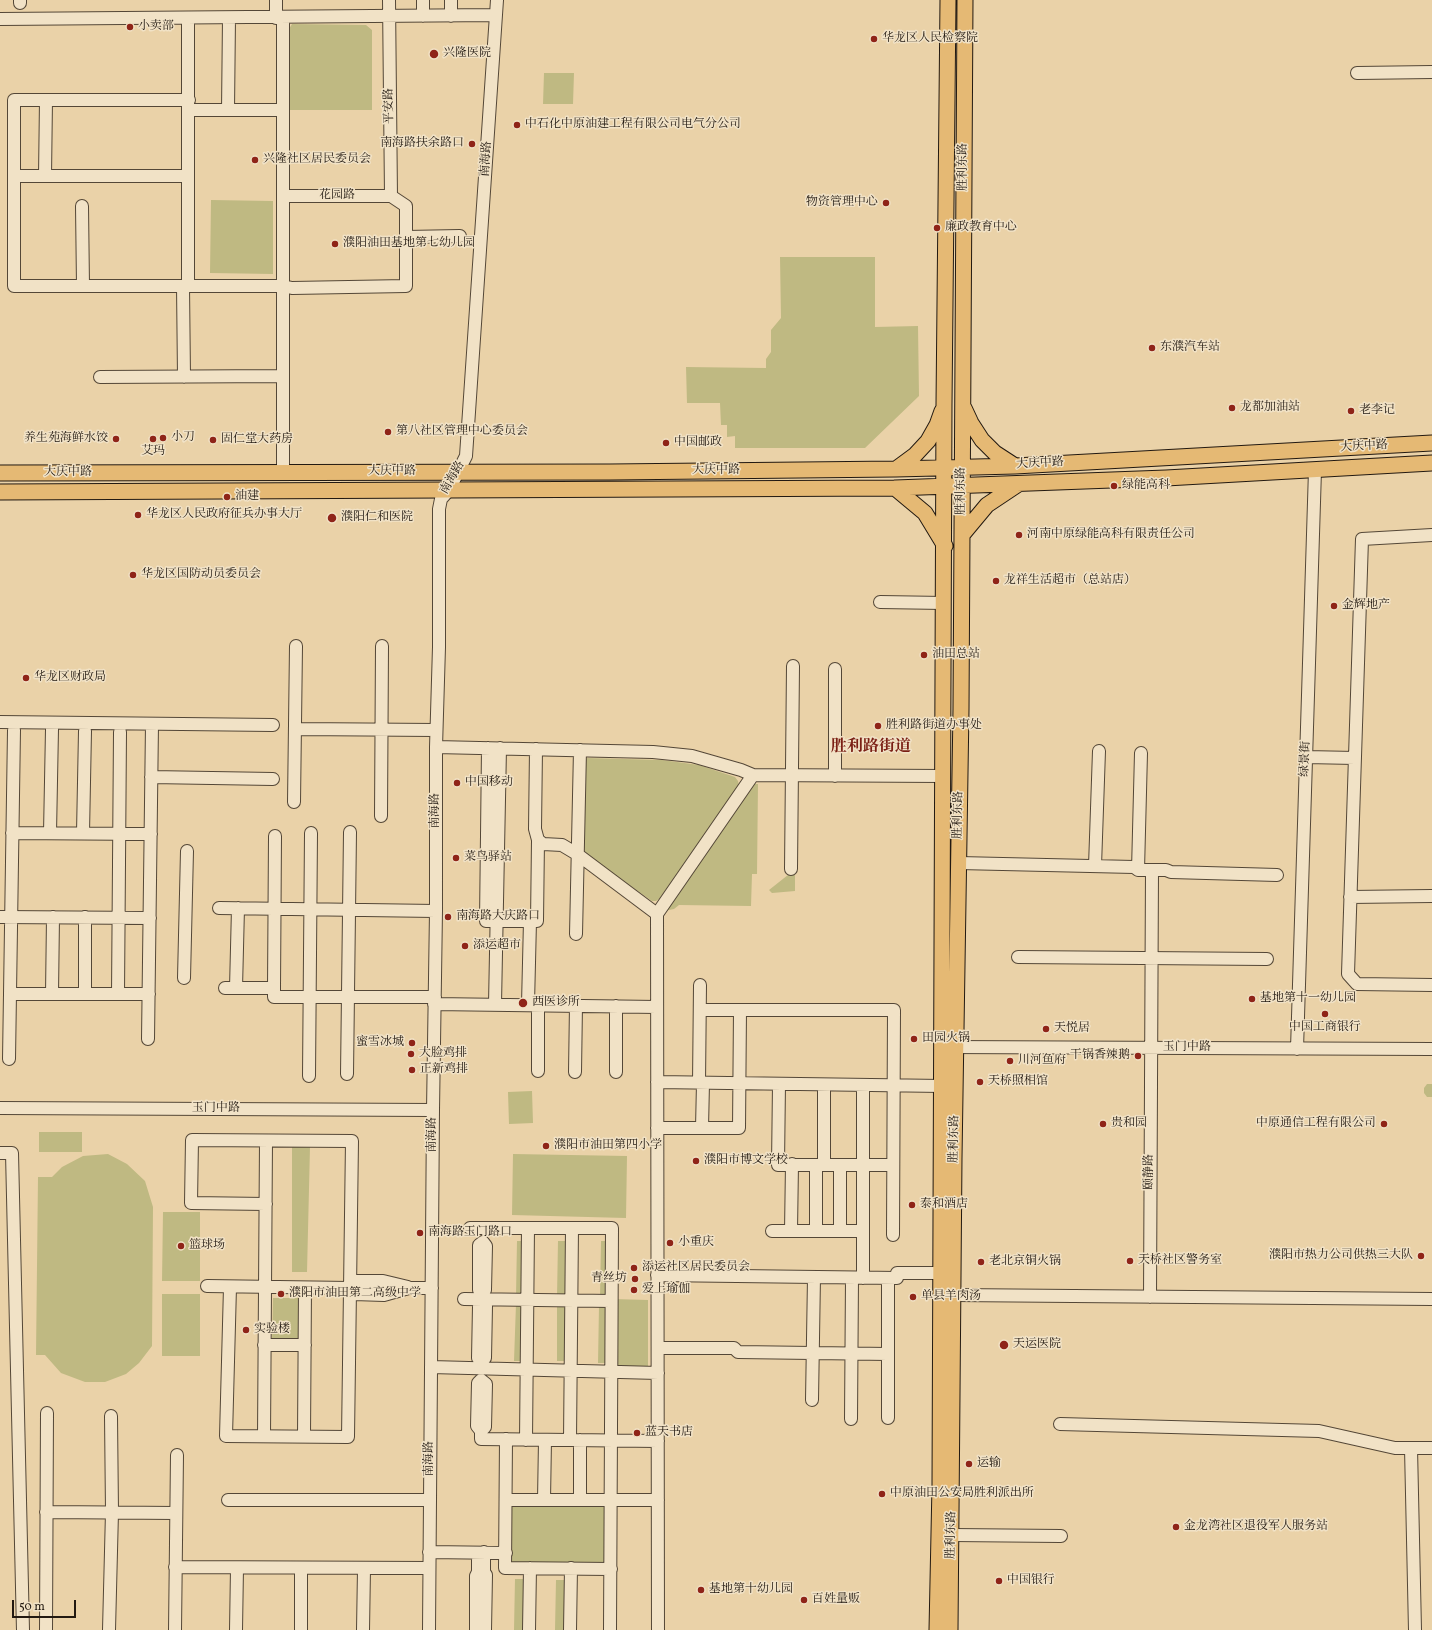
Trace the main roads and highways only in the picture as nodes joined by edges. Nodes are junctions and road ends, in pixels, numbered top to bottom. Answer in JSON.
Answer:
{"nodes":[{"id":1,"x":948,"y":0,"type":"edge"},
{"id":2,"x":965,"y":0,"type":"edge"},
{"id":3,"x":944,"y":404,"type":"junction"},
{"id":4,"x":962,"y":404,"type":"junction"},
{"id":5,"x":1432,"y":443,"type":"edge"},
{"id":6,"x":1432,"y":463,"type":"edge"},
{"id":7,"x":1015,"y":466,"type":"junction"},
{"id":8,"x":962,"y":467,"type":"junction"},
{"id":9,"x":945,"y":468,"type":"junction"},
{"id":10,"x":896,"y":469,"type":"junction"},
{"id":11,"x":0,"y":473,"type":"edge"},
{"id":12,"x":1018,"y":484,"type":"junction"},
{"id":13,"x":945,"y":486,"type":"junction"},
{"id":14,"x":962,"y":486,"type":"junction"},
{"id":15,"x":895,"y":488,"type":"junction"},
{"id":16,"x":0,"y":492,"type":"edge"},
{"id":17,"x":962,"y":535,"type":"junction"},
{"id":18,"x":945,"y":546,"type":"junction"},
{"id":19,"x":949,"y":1047,"type":"junction"},
{"id":20,"x":937,"y":1630,"type":"edge"},
{"id":21,"x":950,"y":1630,"type":"edge"}],
"edges":[{"from":1,"to":3,"type":"main road","name":"胜利东路"},
{"from":2,"to":4,"type":"main road","name":"胜利东路"},
{"from":3,"to":9,"type":"main road","name":"胜利东路"},
{"from":3,"to":10,"type":"main road"},
{"from":4,"to":7,"type":"main road"},
{"from":4,"to":8,"type":"main road","name":"胜利东路"},
{"from":5,"to":7,"type":"main road","name":"大庆中路"},
{"from":6,"to":12,"type":"main road","name":"大庆中路"},
{"from":7,"to":8,"type":"main road","name":"大庆中路"},
{"from":8,"to":9,"type":"main road","name":"大庆中路"},
{"from":8,"to":14,"type":"main road","name":"胜利东路"},
{"from":9,"to":10,"type":"main road","name":"大庆中路"},
{"from":9,"to":13,"type":"main road","name":"胜利东路"},
{"from":10,"to":11,"type":"main road","name":"大庆中路"},
{"from":12,"to":14,"type":"main road","name":"大庆中路"},
{"from":12,"to":17,"type":"main road"},
{"from":13,"to":14,"type":"main road","name":"大庆中路"},
{"from":13,"to":15,"type":"main road","name":"大庆中路"},
{"from":13,"to":18,"type":"main road","name":"胜利东路"},
{"from":14,"to":17,"type":"main road","name":"胜利东路"},
{"from":15,"to":16,"type":"main road","name":"大庆中路"},
{"from":15,"to":18,"type":"main road"},
{"from":17,"to":19,"type":"main road","name":"胜利东路"},
{"from":18,"to":19,"type":"main road","name":"胜利东路"},
{"from":19,"to":20,"type":"main road","name":"胜利东路"},
{"from":19,"to":21,"type":"main road","name":"胜利东路"}]}
